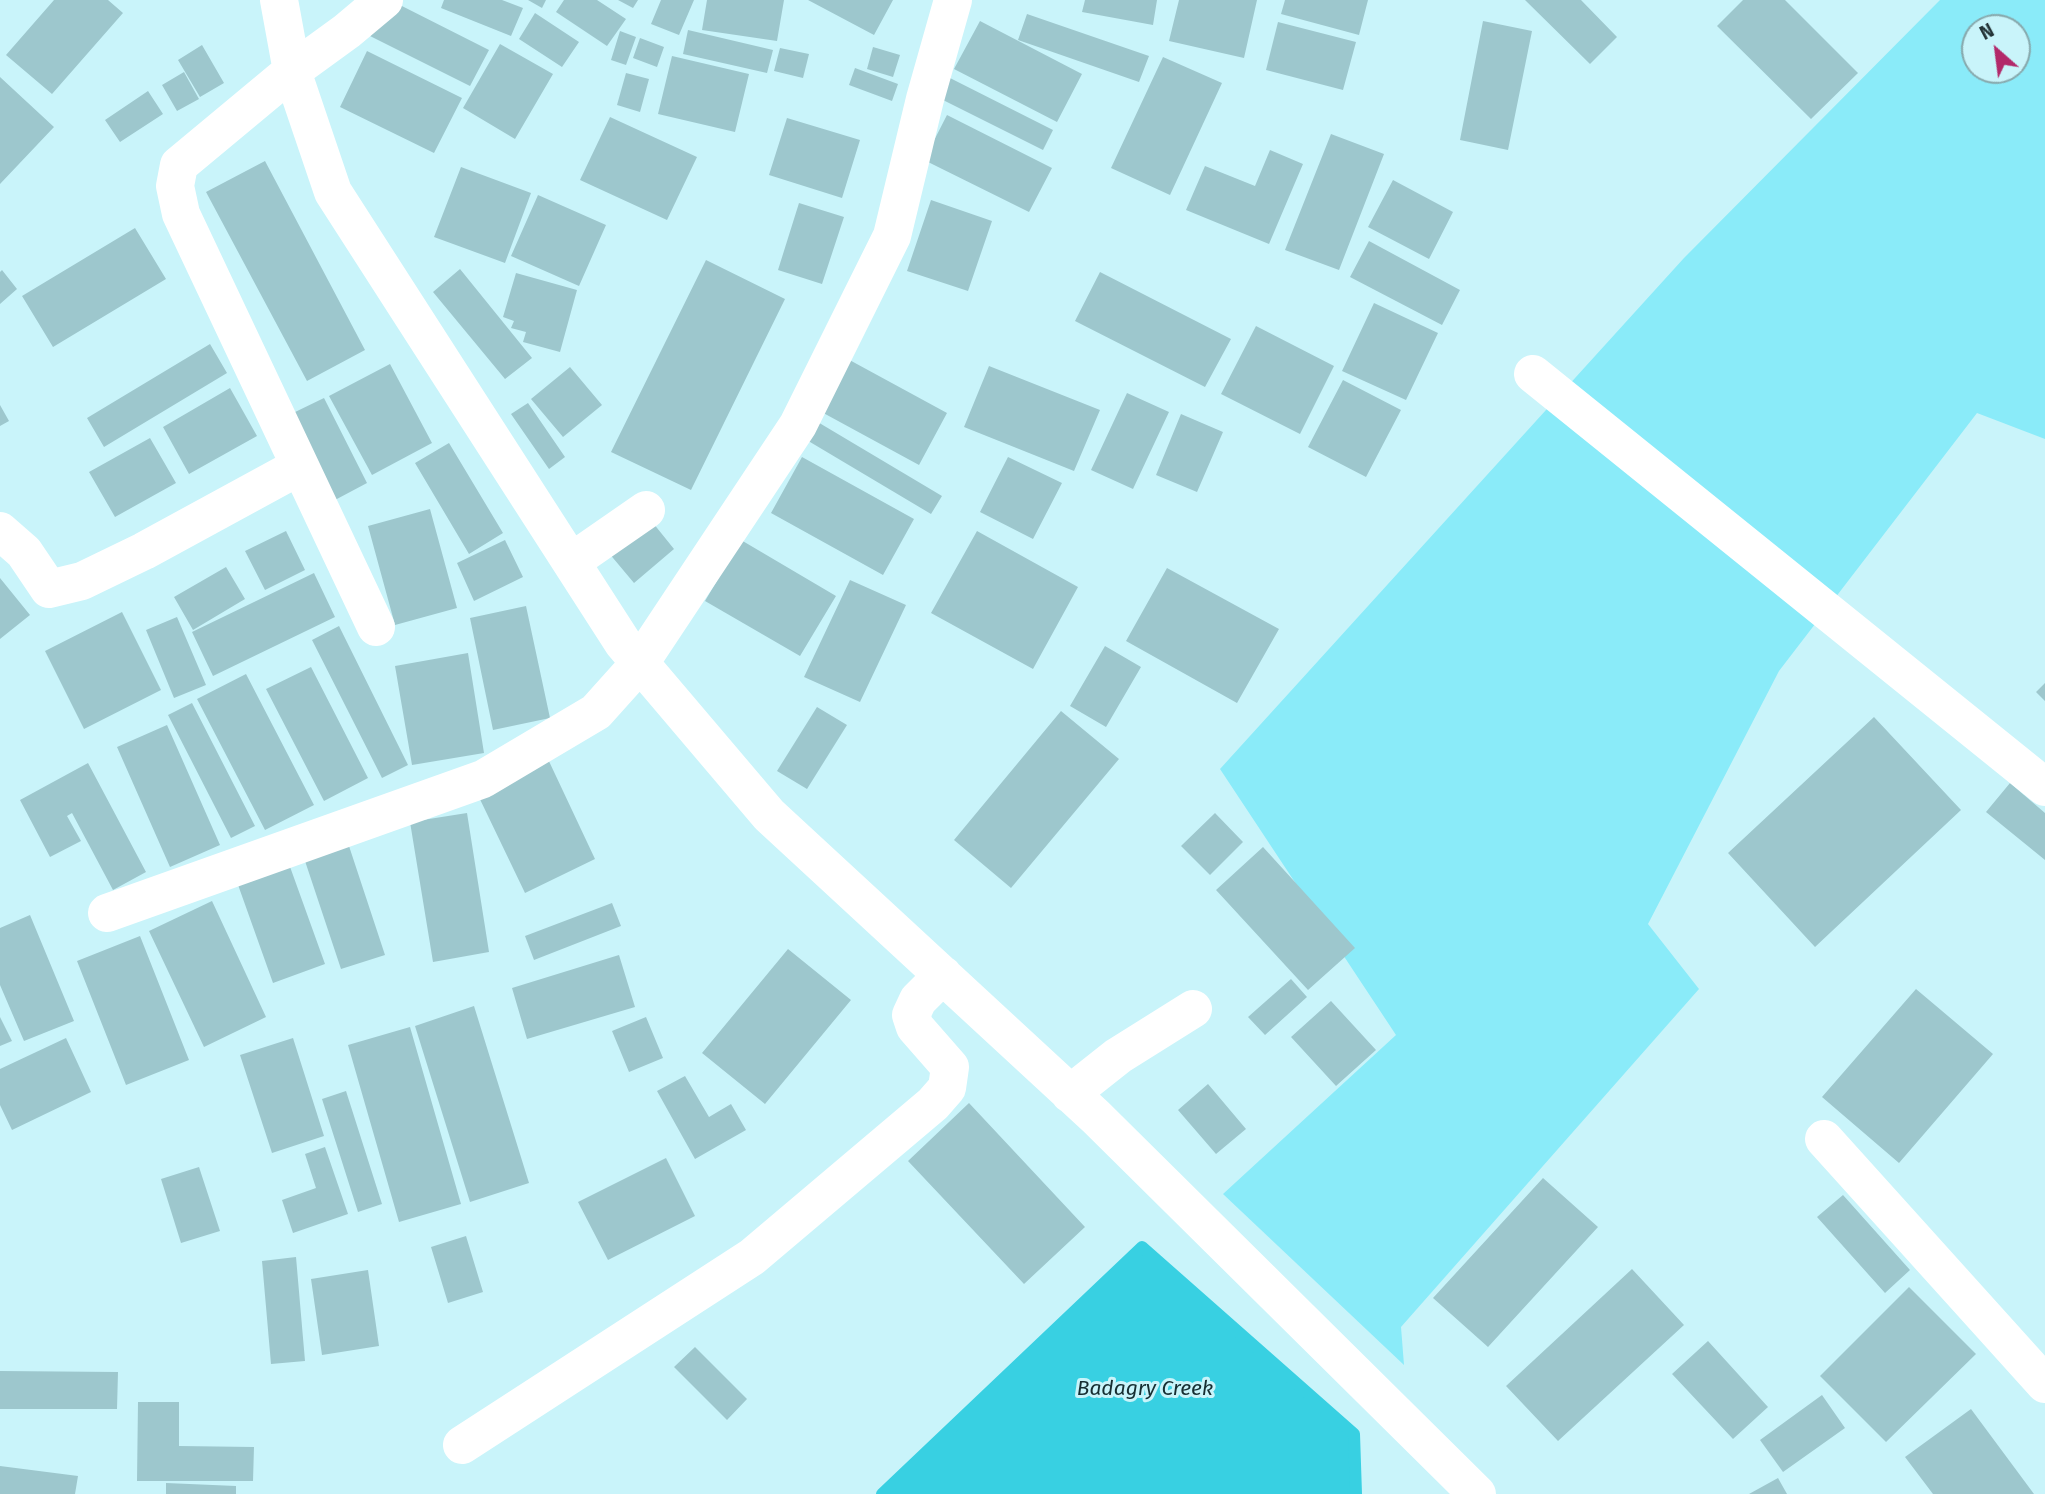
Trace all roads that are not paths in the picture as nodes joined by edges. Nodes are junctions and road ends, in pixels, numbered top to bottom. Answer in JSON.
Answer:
{"nodes":[{"id":1,"x":279,"y":0,"type":"edge"},
{"id":2,"x":384,"y":0,"type":"edge"},
{"id":3,"x":953,"y":0,"type":"edge"},
{"id":4,"x":292,"y":71,"type":"junction"},
{"id":5,"x":1533,"y":374,"type":"dead end"},
{"id":6,"x":300,"y":466,"type":"junction"},
{"id":7,"x":646,"y":510,"type":"dead end"},
{"id":8,"x":0,"y":531,"type":"edge"},
{"id":9,"x":571,"y":562,"type":"junction"},
{"id":10,"x":376,"y":627,"type":"dead end"},
{"id":11,"x":640,"y":663,"type":"junction"},
{"id":12,"x":2045,"y":787,"type":"edge"},
{"id":13,"x":107,"y":913,"type":"dead end"},
{"id":14,"x":943,"y":975,"type":"junction"},
{"id":15,"x":1193,"y":1009,"type":"dead end"},
{"id":16,"x":1070,"y":1094,"type":"junction"},
{"id":17,"x":1824,"y":1139,"type":"dead end"},
{"id":18,"x":2045,"y":1384,"type":"edge"},
{"id":19,"x":462,"y":1445,"type":"dead end"},
{"id":20,"x":1477,"y":1494,"type":"edge"}],
"edges":[{"from":1,"to":4,"type":"street"},
{"from":2,"to":4,"type":"street"},
{"from":3,"to":11,"type":"street"},
{"from":4,"to":6,"type":"street"},
{"from":4,"to":9,"type":"street"},
{"from":5,"to":12,"type":"street"},
{"from":6,"to":8,"type":"street"},
{"from":6,"to":10,"type":"street"},
{"from":7,"to":9,"type":"street"},
{"from":9,"to":11,"type":"street"},
{"from":11,"to":13,"type":"street"},
{"from":11,"to":14,"type":"street"},
{"from":14,"to":16,"type":"street"},
{"from":14,"to":19,"type":"street"},
{"from":15,"to":16,"type":"street"},
{"from":16,"to":20,"type":"street"},
{"from":17,"to":18,"type":"street"}]}
